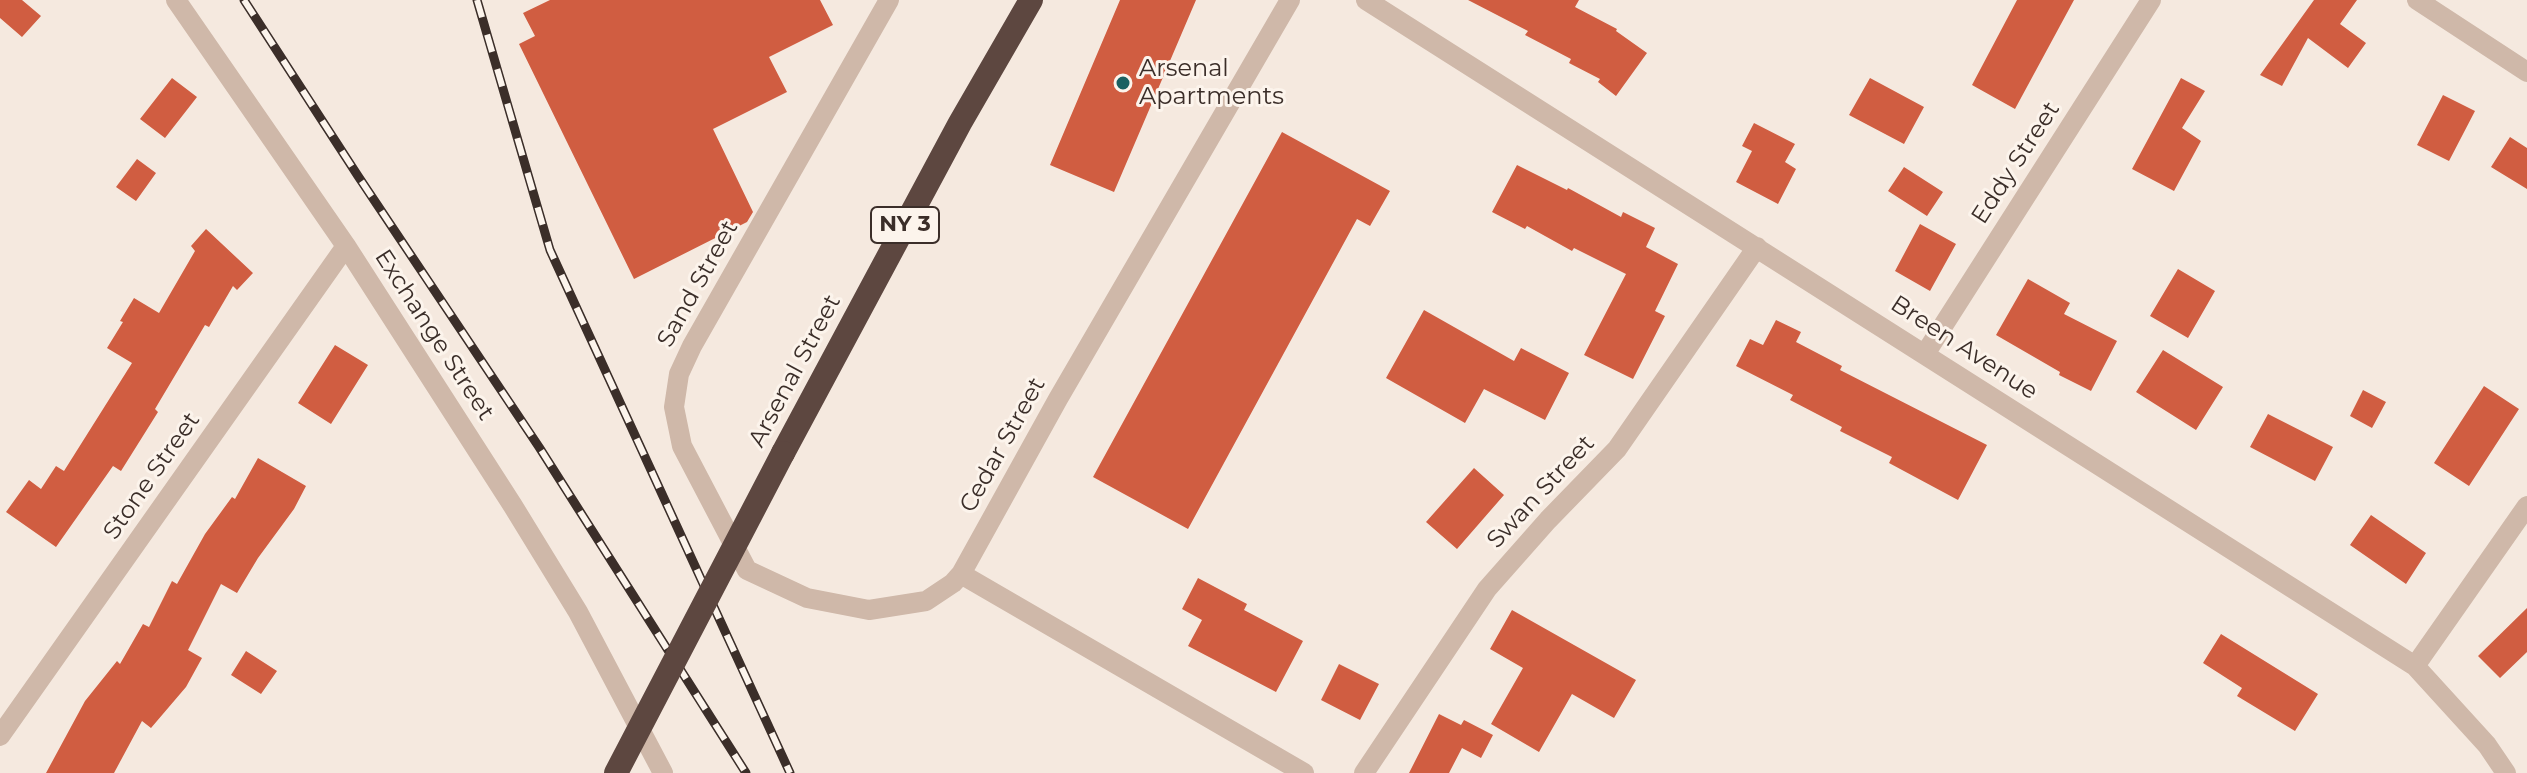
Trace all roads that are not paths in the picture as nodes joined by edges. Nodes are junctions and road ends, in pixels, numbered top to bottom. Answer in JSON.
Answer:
{"nodes":[{"id":1,"x":176,"y":0,"type":"edge"},
{"id":2,"x":889,"y":0,"type":"edge"},
{"id":3,"x":1031,"y":0,"type":"edge"},
{"id":4,"x":1290,"y":0,"type":"edge"},
{"id":5,"x":1366,"y":0,"type":"edge"},
{"id":6,"x":2151,"y":0,"type":"edge"},
{"id":7,"x":2417,"y":0,"type":"edge"},
{"id":8,"x":2527,"y":72,"type":"edge"},
{"id":9,"x":346,"y":246,"type":"junction"},
{"id":10,"x":1757,"y":247,"type":"junction"},
{"id":11,"x":1925,"y":354,"type":"junction"},
{"id":12,"x":2527,"y":506,"type":"edge"},
{"id":13,"x":961,"y":574,"type":"junction"},
{"id":14,"x":2415,"y":666,"type":"junction"},
{"id":15,"x":0,"y":736,"type":"edge"},
{"id":16,"x":616,"y":773,"type":"edge"},
{"id":17,"x":663,"y":773,"type":"edge"},
{"id":18,"x":1304,"y":773,"type":"edge"},
{"id":19,"x":1364,"y":773,"type":"edge"},
{"id":20,"x":2506,"y":773,"type":"edge"}],
"edges":[{"from":1,"to":9,"type":"street","name":"Exchange Street"},
{"from":2,"to":13,"type":"street","name":"Sand Street"},
{"from":3,"to":16,"type":"highway","name":"Arsenal Street","number":"NY 3","bridge":true},
{"from":4,"to":13,"type":"street","name":"Cedar Street"},
{"from":5,"to":10,"type":"street","name":"Breen Avenue"},
{"from":6,"to":11,"type":"street","name":"Eddy Street"},
{"from":7,"to":8,"type":"street"},
{"from":9,"to":15,"type":"street","name":"Stone Street"},
{"from":9,"to":17,"type":"street","name":"Exchange Street"},
{"from":10,"to":11,"type":"street","name":"Breen Avenue"},
{"from":10,"to":19,"type":"street","name":"Swan Street"},
{"from":11,"to":14,"type":"street","name":"Breen Avenue"},
{"from":12,"to":14,"type":"street"},
{"from":13,"to":18,"type":"street"},
{"from":14,"to":20,"type":"street","name":"Breen Avenue"}]}
